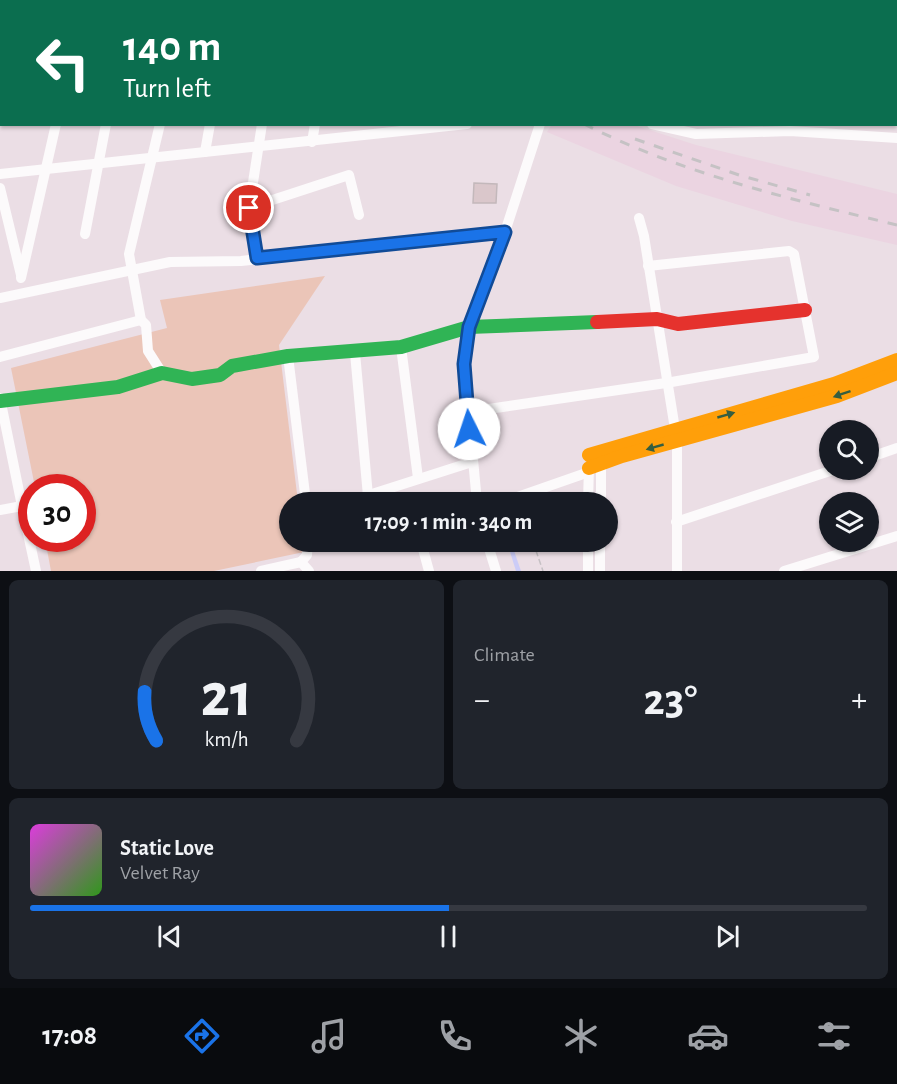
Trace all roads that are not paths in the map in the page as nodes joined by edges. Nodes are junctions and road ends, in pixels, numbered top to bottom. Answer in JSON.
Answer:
{"nodes":[{"id":1,"x":56,"y":126,"type":"edge"},
{"id":2,"x":106,"y":126,"type":"edge"},
{"id":3,"x":160,"y":126,"type":"edge"},
{"id":4,"x":210,"y":126,"type":"edge"},
{"id":5,"x":262,"y":126,"type":"edge"},
{"id":6,"x":315,"y":126,"type":"edge"},
{"id":7,"x":449,"y":126,"type":"edge"},
{"id":8,"x":537,"y":126,"type":"edge"},
{"id":9,"x":661,"y":126,"type":"edge"},
{"id":10,"x":897,"y":138,"type":"edge"},
{"id":11,"x":312,"y":142,"type":"junction"},
{"id":12,"x":258,"y":147,"type":"junction"},
{"id":13,"x":205,"y":152,"type":"junction"},
{"id":14,"x":154,"y":157,"type":"junction"},
{"id":15,"x":99,"y":162,"type":"junction"},
{"id":16,"x":47,"y":167,"type":"junction"},
{"id":17,"x":0,"y":172,"type":"edge"},
{"id":18,"x":0,"y":188,"type":"edge"},
{"id":19,"x":249,"y":208,"type":"junction"},
{"id":20,"x":359,"y":215,"type":"dead end"},
{"id":21,"x":639,"y":218,"type":"dead end"},
{"id":22,"x":505,"y":232,"type":"junction"},
{"id":23,"x":85,"y":234,"type":"dead end"},
{"id":24,"x":257,"y":258,"type":"junction"},
{"id":25,"x":648,"y":266,"type":"junction"},
{"id":26,"x":130,"y":269,"type":"junction"},
{"id":27,"x":21,"y":278,"type":"junction"},
{"id":28,"x":24,"y":292,"type":"junction"},
{"id":29,"x":0,"y":298,"type":"edge"},
{"id":30,"x":805,"y":310,"type":"junction"},
{"id":31,"x":657,"y":319,"type":"junction"},
{"id":32,"x":141,"y":320,"type":"junction"},
{"id":33,"x":469,"y":327,"type":"junction"},
{"id":34,"x":401,"y":347,"type":"junction"},
{"id":35,"x":355,"y":353,"type":"junction"},
{"id":36,"x":288,"y":356,"type":"junction"},
{"id":37,"x":0,"y":357,"type":"edge"},
{"id":38,"x":897,"y":360,"type":"edge"},
{"id":39,"x":162,"y":373,"type":"junction"},
{"id":40,"x":897,"y":373,"type":"edge"},
{"id":41,"x":666,"y":383,"type":"junction"},
{"id":42,"x":0,"y":400,"type":"edge"},
{"id":43,"x":468,"y":412,"type":"junction"},
{"id":44,"x":676,"y":435,"type":"junction"},
{"id":45,"x":897,"y":448,"type":"edge"},
{"id":46,"x":879,"y":454,"type":"edge"},
{"id":47,"x":12,"y":456,"type":"junction"},
{"id":48,"x":0,"y":459,"type":"edge"},
{"id":49,"x":472,"y":462,"type":"junction"},
{"id":50,"x":594,"y":462,"type":"junction"},
{"id":51,"x":819,"y":475,"type":"edge"},
{"id":52,"x":418,"y":478,"type":"junction"},
{"id":53,"x":18,"y":486,"type":"edge"},
{"id":54,"x":305,"y":492,"type":"edge"},
{"id":55,"x":368,"y":492,"type":"edge"},
{"id":56,"x":379,"y":492,"type":"edge"},
{"id":57,"x":476,"y":492,"type":"edge"},
{"id":58,"x":526,"y":492,"type":"edge"},
{"id":59,"x":590,"y":492,"type":"edge"},
{"id":60,"x":599,"y":492,"type":"edge"},
{"id":61,"x":18,"y":507,"type":"edge"},
{"id":62,"x":0,"y":510,"type":"edge"},
{"id":63,"x":676,"y":522,"type":"junction"},
{"id":64,"x":897,"y":536,"type":"edge"},
{"id":65,"x":32,"y":552,"type":"edge"},
{"id":66,"x":308,"y":552,"type":"edge"},
{"id":67,"x":424,"y":552,"type":"edge"},
{"id":68,"x":490,"y":552,"type":"edge"},
{"id":69,"x":588,"y":552,"type":"edge"},
{"id":70,"x":600,"y":552,"type":"edge"},
{"id":71,"x":301,"y":562,"type":"junction"},
{"id":72,"x":36,"y":571,"type":"edge"},
{"id":73,"x":261,"y":571,"type":"edge"},
{"id":74,"x":309,"y":571,"type":"edge"},
{"id":75,"x":429,"y":571,"type":"edge"},
{"id":76,"x":496,"y":571,"type":"edge"},
{"id":77,"x":588,"y":571,"type":"edge"},
{"id":78,"x":600,"y":571,"type":"edge"},
{"id":79,"x":677,"y":571,"type":"edge"},
{"id":80,"x":784,"y":571,"type":"edge"}],
"edges":[{"from":1,"to":16,"type":"street"},
{"from":2,"to":15,"type":"street"},
{"from":3,"to":14,"type":"street"},
{"from":4,"to":13,"type":"street"},
{"from":5,"to":12,"type":"street"},
{"from":6,"to":11,"type":"street"},
{"from":7,"to":11,"type":"street"},
{"from":8,"to":22,"type":"street"},
{"from":9,"to":10,"type":"street"},
{"from":11,"to":12,"type":"street"},
{"from":12,"to":13,"type":"street"},
{"from":12,"to":19,"type":"street"},
{"from":13,"to":14,"type":"street"},
{"from":14,"to":15,"type":"street"},
{"from":14,"to":26,"type":"street"},
{"from":15,"to":16,"type":"street"},
{"from":15,"to":23,"type":"street"},
{"from":16,"to":17,"type":"street"},
{"from":16,"to":27,"type":"street"},
{"from":18,"to":27,"type":"street"},
{"from":19,"to":20,"type":"street"},
{"from":19,"to":24,"type":"street"},
{"from":21,"to":25,"type":"street"},
{"from":22,"to":24,"type":"street"},
{"from":22,"to":33,"type":"street"},
{"from":24,"to":26,"type":"street"},
{"from":25,"to":30,"type":"street"},
{"from":25,"to":31,"type":"street"},
{"from":26,"to":28,"type":"street"},
{"from":26,"to":32,"type":"street"},
{"from":27,"to":28,"type":"street"},
{"from":28,"to":29,"type":"street"},
{"from":30,"to":31,"type":"street"},
{"from":30,"to":41,"type":"street"},
{"from":31,"to":33,"type":"street"},
{"from":31,"to":41,"type":"street"},
{"from":32,"to":37,"type":"street"},
{"from":32,"to":39,"type":"street"},
{"from":33,"to":34,"type":"street"},
{"from":33,"to":43,"type":"street"},
{"from":34,"to":35,"type":"street"},
{"from":34,"to":52,"type":"street"},
{"from":35,"to":36,"type":"street"},
{"from":35,"to":55,"type":"street"},
{"from":36,"to":39,"type":"street"},
{"from":36,"to":54,"type":"street"},
{"from":44,"to":38,"type":"street","one_way":true},
{"from":39,"to":42,"type":"street"},
{"from":40,"to":44,"type":"street","one_way":true},
{"from":41,"to":43,"type":"street"},
{"from":41,"to":44,"type":"street"},
{"from":42,"to":47,"type":"street"},
{"from":43,"to":49,"type":"street"},
{"from":44,"to":50,"type":"street"},
{"from":44,"to":63,"type":"street"},
{"from":45,"to":46,"type":"street"},
{"from":47,"to":48,"type":"street"},
{"from":47,"to":53,"type":"street"},
{"from":49,"to":52,"type":"street"},
{"from":49,"to":57,"type":"street"},
{"from":50,"to":58,"type":"street"},
{"from":50,"to":59,"type":"street"},
{"from":50,"to":60,"type":"street"},
{"from":51,"to":63,"type":"street"},
{"from":52,"to":56,"type":"street"},
{"from":61,"to":62,"type":"street"},
{"from":63,"to":79,"type":"street"},
{"from":64,"to":80,"type":"street"},
{"from":65,"to":72,"type":"street"},
{"from":66,"to":71,"type":"street"},
{"from":67,"to":75,"type":"street"},
{"from":68,"to":76,"type":"street"},
{"from":69,"to":77,"type":"street"},
{"from":70,"to":78,"type":"street"},
{"from":71,"to":73,"type":"street"},
{"from":71,"to":74,"type":"street"}]}
